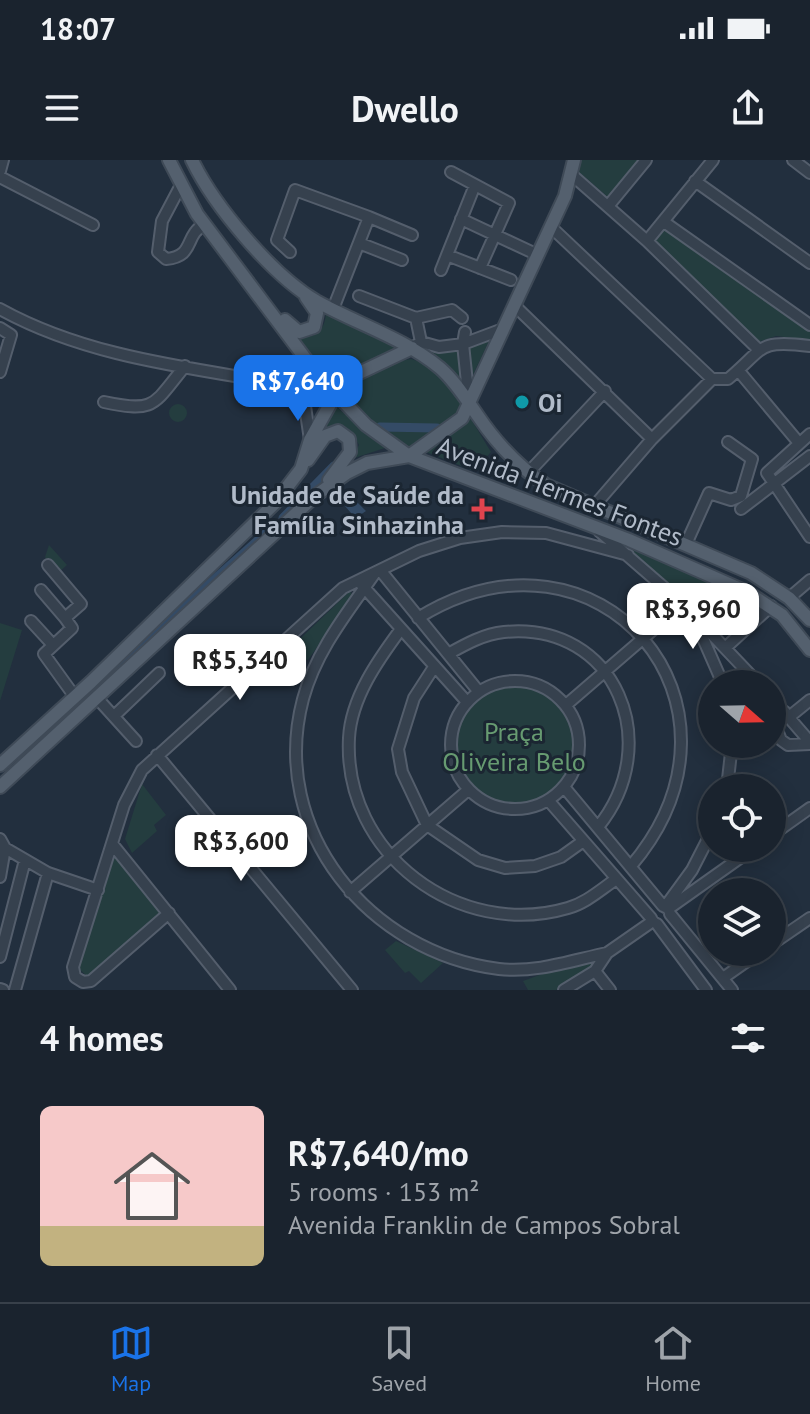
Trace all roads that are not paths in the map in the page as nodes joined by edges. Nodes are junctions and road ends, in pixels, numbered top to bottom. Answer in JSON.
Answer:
{"nodes":[{"id":1,"x":3,"y":160,"type":"edge"},
{"id":2,"x":169,"y":160,"type":"edge"},
{"id":3,"x":192,"y":160,"type":"edge"},
{"id":4,"x":574,"y":160,"type":"edge"},
{"id":5,"x":646,"y":160,"type":"edge"},
{"id":6,"x":713,"y":160,"type":"edge"},
{"id":7,"x":793,"y":160,"type":"edge"},
{"id":8,"x":0,"y":171,"type":"edge"},
{"id":9,"x":451,"y":172,"type":"dead end"},
{"id":10,"x":810,"y":173,"type":"edge"},
{"id":11,"x":572,"y":175,"type":"junction"},
{"id":12,"x":0,"y":177,"type":"edge"},
{"id":13,"x":695,"y":181,"type":"junction"},
{"id":14,"x":181,"y":185,"type":"junction"},
{"id":15,"x":475,"y":185,"type":"junction"},
{"id":16,"x":609,"y":205,"type":"junction"},
{"id":17,"x":369,"y":217,"type":"junction"},
{"id":18,"x":461,"y":219,"type":"junction"},
{"id":19,"x":664,"y":222,"type":"junction"},
{"id":20,"x":205,"y":224,"type":"junction"},
{"id":21,"x":93,"y":225,"type":"dead end"},
{"id":22,"x":551,"y":227,"type":"junction"},
{"id":23,"x":412,"y":235,"type":"dead end"},
{"id":24,"x":496,"y":235,"type":"junction"},
{"id":25,"x":647,"y":241,"type":"junction"},
{"id":26,"x":359,"y":243,"type":"junction"},
{"id":27,"x":290,"y":252,"type":"dead end"},
{"id":28,"x":447,"y":255,"type":"junction"},
{"id":29,"x":538,"y":255,"type":"junction"},
{"id":30,"x":402,"y":260,"type":"dead end"},
{"id":31,"x":810,"y":263,"type":"edge"},
{"id":32,"x":480,"y":268,"type":"junction"},
{"id":33,"x":441,"y":270,"type":"dead end"},
{"id":34,"x":511,"y":280,"type":"dead end"},
{"id":35,"x":297,"y":286,"type":"junction"},
{"id":36,"x":255,"y":289,"type":"junction"},
{"id":37,"x":359,"y":296,"type":"dead end"},
{"id":38,"x":515,"y":306,"type":"junction"},
{"id":39,"x":0,"y":309,"type":"edge"},
{"id":40,"x":333,"y":309,"type":"junction"},
{"id":41,"x":416,"y":318,"type":"junction"},
{"id":42,"x":462,"y":318,"type":"dead end"},
{"id":43,"x":810,"y":325,"type":"edge"},
{"id":44,"x":0,"y":328,"type":"edge"},
{"id":45,"x":503,"y":329,"type":"junction"},
{"id":46,"x":465,"y":332,"type":"dead end"},
{"id":47,"x":463,"y":344,"type":"junction"},
{"id":48,"x":417,"y":345,"type":"junction"},
{"id":49,"x":810,"y":346,"type":"edge"},
{"id":50,"x":758,"y":349,"type":"junction"},
{"id":51,"x":305,"y":358,"type":"junction"},
{"id":52,"x":185,"y":366,"type":"junction"},
{"id":53,"x":738,"y":370,"type":"junction"},
{"id":54,"x":0,"y":372,"type":"edge"},
{"id":55,"x":712,"y":379,"type":"junction"},
{"id":56,"x":247,"y":380,"type":"junction"},
{"id":57,"x":291,"y":386,"type":"junction"},
{"id":58,"x":605,"y":391,"type":"junction"},
{"id":59,"x":335,"y":394,"type":"junction"},
{"id":60,"x":104,"y":402,"type":"dead end"},
{"id":61,"x":470,"y":404,"type":"junction"},
{"id":62,"x":810,"y":434,"type":"edge"},
{"id":63,"x":652,"y":439,"type":"junction"},
{"id":64,"x":310,"y":440,"type":"junction"},
{"id":65,"x":728,"y":442,"type":"dead end"},
{"id":66,"x":799,"y":443,"type":"junction"},
{"id":67,"x":409,"y":456,"type":"junction"},
{"id":68,"x":810,"y":456,"type":"edge"},
{"id":69,"x":301,"y":469,"type":"junction"},
{"id":70,"x":528,"y":473,"type":"junction"},
{"id":71,"x":772,"y":486,"type":"junction"},
{"id":72,"x":315,"y":496,"type":"junction"},
{"id":73,"x":595,"y":505,"type":"junction"},
{"id":74,"x":741,"y":509,"type":"dead end"},
{"id":75,"x":595,"y":527,"type":"junction"},
{"id":76,"x":810,"y":537,"type":"edge"},
{"id":77,"x":686,"y":544,"type":"junction"},
{"id":78,"x":628,"y":555,"type":"junction"},
{"id":79,"x":48,"y":565,"type":"dead end"},
{"id":80,"x":378,"y":571,"type":"junction"},
{"id":81,"x":810,"y":580,"type":"edge"},
{"id":82,"x":361,"y":584,"type":"junction"},
{"id":83,"x":41,"y":590,"type":"dead end"},
{"id":84,"x":789,"y":598,"type":"junction"},
{"id":85,"x":685,"y":606,"type":"junction"},
{"id":86,"x":771,"y":606,"type":"junction"},
{"id":87,"x":65,"y":618,"type":"junction"},
{"id":88,"x":418,"y":618,"type":"junction"},
{"id":89,"x":810,"y":620,"type":"edge"},
{"id":90,"x":31,"y":621,"type":"dead end"},
{"id":91,"x":401,"y":629,"type":"junction"},
{"id":92,"x":645,"y":638,"type":"junction"},
{"id":93,"x":53,"y":645,"type":"junction"},
{"id":94,"x":725,"y":648,"type":"junction"},
{"id":95,"x":810,"y":650,"type":"edge"},
{"id":96,"x":448,"y":654,"type":"junction"},
{"id":97,"x":434,"y":667,"type":"junction"},
{"id":98,"x":718,"y":670,"type":"edge"},
{"id":99,"x":746,"y":670,"type":"edge"},
{"id":100,"x":604,"y":672,"type":"junction"},
{"id":101,"x":159,"y":673,"type":"dead end"},
{"id":102,"x":479,"y":692,"type":"junction"},
{"id":103,"x":75,"y":697,"type":"junction"},
{"id":104,"x":97,"y":698,"type":"junction"},
{"id":105,"x":810,"y":700,"type":"edge"},
{"id":106,"x":467,"y":702,"type":"junction"},
{"id":107,"x":566,"y":705,"type":"junction"},
{"id":108,"x":787,"y":714,"type":"junction"},
{"id":109,"x":114,"y":716,"type":"junction"},
{"id":110,"x":136,"y":741,"type":"dead end"},
{"id":111,"x":810,"y":743,"type":"edge"},
{"id":112,"x":157,"y":755,"type":"junction"},
{"id":113,"x":0,"y":765,"type":"edge"},
{"id":114,"x":0,"y":787,"type":"edge"},
{"id":115,"x":564,"y":787,"type":"junction"},
{"id":116,"x":468,"y":790,"type":"junction"},
{"id":117,"x":548,"y":800,"type":"junction"},
{"id":118,"x":810,"y":808,"type":"edge"},
{"id":119,"x":427,"y":825,"type":"junction"},
{"id":120,"x":786,"y":825,"type":"edge"},
{"id":121,"x":598,"y":827,"type":"junction"},
{"id":122,"x":582,"y":842,"type":"junction"},
{"id":123,"x":3,"y":844,"type":"edge"},
{"id":124,"x":113,"y":845,"type":"junction"},
{"id":125,"x":391,"y":856,"type":"junction"},
{"id":126,"x":698,"y":858,"type":"edge"},
{"id":127,"x":25,"y":860,"type":"junction"},
{"id":128,"x":734,"y":862,"type":"edge"},
{"id":129,"x":631,"y":866,"type":"junction"},
{"id":130,"x":48,"y":873,"type":"junction"},
{"id":131,"x":0,"y":877,"type":"edge"},
{"id":132,"x":615,"y":880,"type":"junction"},
{"id":133,"x":98,"y":890,"type":"junction"},
{"id":134,"x":350,"y":892,"type":"junction"},
{"id":135,"x":667,"y":909,"type":"junction"},
{"id":136,"x":169,"y":913,"type":"junction"},
{"id":137,"x":810,"y":918,"type":"edge"},
{"id":138,"x":654,"y":921,"type":"junction"},
{"id":139,"x":786,"y":934,"type":"edge"},
{"id":140,"x":607,"y":953,"type":"junction"},
{"id":141,"x":0,"y":957,"type":"edge"},
{"id":142,"x":740,"y":966,"type":"edge"},
{"id":143,"x":595,"y":971,"type":"junction"},
{"id":144,"x":723,"y":978,"type":"junction"},
{"id":145,"x":80,"y":985,"type":"edge"},
{"id":146,"x":225,"y":988,"type":"edge"},
{"id":147,"x":15,"y":990,"type":"edge"},
{"id":148,"x":352,"y":990,"type":"edge"},
{"id":149,"x":564,"y":990,"type":"edge"},
{"id":150,"x":610,"y":990,"type":"edge"},
{"id":151,"x":706,"y":990,"type":"edge"},
{"id":152,"x":732,"y":990,"type":"edge"}],
"edges":[{"from":1,"to":8,"type":"street"},
{"from":2,"to":14,"type":"main road"},
{"from":3,"to":35,"type":"main road"},
{"from":4,"to":11,"type":"main road"},
{"from":5,"to":16,"type":"street"},
{"from":6,"to":13,"type":"street"},
{"from":7,"to":10,"type":"street"},
{"from":9,"to":15,"type":"street"},
{"from":11,"to":16,"type":"street"},
{"from":11,"to":22,"type":"main road"},
{"from":12,"to":21,"type":"street"},
{"from":13,"to":19,"type":"street"},
{"from":13,"to":31,"type":"street"},
{"from":14,"to":20,"type":"main road"},
{"from":14,"to":20,"type":"street"},
{"from":15,"to":18,"type":"street"},
{"from":15,"to":24,"type":"street"},
{"from":16,"to":25,"type":"street"},
{"from":17,"to":23,"type":"street"},
{"from":17,"to":26,"type":"street"},
{"from":17,"to":27,"type":"street"},
{"from":18,"to":24,"type":"street"},
{"from":18,"to":28,"type":"street"},
{"from":19,"to":25,"type":"street"},
{"from":19,"to":43,"type":"street"},
{"from":20,"to":36,"type":"main road"},
{"from":22,"to":29,"type":"main road"},
{"from":22,"to":55,"type":"street"},
{"from":24,"to":29,"type":"street"},
{"from":24,"to":32,"type":"street"},
{"from":25,"to":50,"type":"street"},
{"from":26,"to":30,"type":"street"},
{"from":26,"to":40,"type":"street"},
{"from":28,"to":32,"type":"street"},
{"from":28,"to":33,"type":"street"},
{"from":29,"to":38,"type":"main road"},
{"from":32,"to":34,"type":"street"},
{"from":35,"to":36,"type":"main road"},
{"from":35,"to":40,"type":"main road","name":"Avenida Hermes Fontes"},
{"from":36,"to":51,"type":"main road","name":"Avenida Hermes Fontes"},
{"from":37,"to":41,"type":"street"},
{"from":38,"to":45,"type":"main road"},
{"from":38,"to":58,"type":"street"},
{"from":39,"to":52,"type":"street"},
{"from":40,"to":48,"type":"main road","name":"Avenida Hermes Fontes"},
{"from":41,"to":42,"type":"street"},
{"from":41,"to":48,"type":"street"},
{"from":44,"to":54,"type":"street"},
{"from":45,"to":47,"type":"street"},
{"from":45,"to":61,"type":"main road"},
{"from":46,"to":47,"type":"street"},
{"from":47,"to":48,"type":"street"},
{"from":47,"to":61,"type":"street"},
{"from":48,"to":59,"type":"main road"},
{"from":48,"to":61,"type":"main road","name":"Avenida Hermes Fontes"},
{"from":49,"to":50,"type":"street"},
{"from":50,"to":53,"type":"street"},
{"from":51,"to":57,"type":"street"},
{"from":51,"to":59,"type":"main road","name":"Avenida Hermes Fontes"},
{"from":52,"to":56,"type":"street"},
{"from":52,"to":60,"type":"street"},
{"from":53,"to":55,"type":"street"},
{"from":53,"to":66,"type":"street"},
{"from":55,"to":63,"type":"street"},
{"from":56,"to":57,"type":"street"},
{"from":56,"to":64,"type":"street"},
{"from":57,"to":59,"type":"street"},
{"from":58,"to":63,"type":"street"},
{"from":58,"to":70,"type":"street"},
{"from":59,"to":64,"type":"main road"},
{"from":59,"to":67,"type":"main road","name":"Avenida Hermes Fontes"},
{"from":61,"to":67,"type":"main road"},
{"from":61,"to":70,"type":"main road","name":"Avenida Hermes Fontes"},
{"from":62,"to":66,"type":"street"},
{"from":63,"to":73,"type":"street"},
{"from":64,"to":69,"type":"main road"},
{"from":65,"to":77,"type":"street"},
{"from":66,"to":71,"type":"street"},
{"from":67,"to":72,"type":"main road"},
{"from":67,"to":75,"type":"main road","name":"Avenida Hermes Fontes"},
{"from":68,"to":71,"type":"street"},
{"from":69,"to":72,"type":"main road"},
{"from":69,"to":103,"type":"main road"},
{"from":70,"to":73,"type":"main road","name":"Avenida Hermes Fontes"},
{"from":71,"to":74,"type":"street"},
{"from":71,"to":76,"type":"street"},
{"from":72,"to":104,"type":"main road"},
{"from":73,"to":77,"type":"main road","name":"Avenida Hermes Fontes"},
{"from":75,"to":78,"type":"street"},
{"from":75,"to":86,"type":"main road","name":"Avenida Hermes Fontes"},
{"from":77,"to":84,"type":"main road","name":"Avenida Hermes Fontes"},
{"from":78,"to":80,"type":"street"},
{"from":78,"to":85,"type":"street"},
{"from":79,"to":87,"type":"street"},
{"from":80,"to":82,"type":"street"},
{"from":80,"to":88,"type":"street"},
{"from":81,"to":84,"type":"street"},
{"from":82,"to":91,"type":"street"},
{"from":82,"to":112,"type":"street"},
{"from":82,"to":134,"type":"street"},
{"from":83,"to":87,"type":"street"},
{"from":84,"to":89,"type":"main road","name":"Avenida Hermes Fontes"},
{"from":85,"to":92,"type":"street"},
{"from":85,"to":94,"type":"street"},
{"from":85,"to":98,"type":"street"},
{"from":86,"to":94,"type":"street"},
{"from":86,"to":95,"type":"main road","name":"Avenida Hermes Fontes"},
{"from":87,"to":93,"type":"street"},
{"from":88,"to":92,"type":"street"},
{"from":88,"to":96,"type":"street"},
{"from":90,"to":93,"type":"street"},
{"from":91,"to":97,"type":"street"},
{"from":91,"to":125,"type":"street"},
{"from":92,"to":100,"type":"street"},
{"from":92,"to":129,"type":"street"},
{"from":93,"to":103,"type":"street"},
{"from":94,"to":99,"type":"street"},
{"from":96,"to":100,"type":"street"},
{"from":96,"to":102,"type":"street"},
{"from":97,"to":106,"type":"street"},
{"from":97,"to":119,"type":"street"},
{"from":100,"to":107,"type":"street"},
{"from":100,"to":121,"type":"street"},
{"from":101,"to":109,"type":"street"},
{"from":102,"to":106,"type":"street"},
{"from":102,"to":107,"type":"street"},
{"from":103,"to":113,"type":"main road"},
{"from":104,"to":109,"type":"street"},
{"from":104,"to":114,"type":"main road"},
{"from":105,"to":108,"type":"street"},
{"from":106,"to":116,"type":"street"},
{"from":107,"to":115,"type":"street"},
{"from":108,"to":111,"type":"street"},
{"from":108,"to":111,"type":"street"},
{"from":109,"to":110,"type":"street"},
{"from":112,"to":124,"type":"street"},
{"from":112,"to":148,"type":"street"},
{"from":115,"to":117,"type":"street"},
{"from":115,"to":121,"type":"street"},
{"from":116,"to":117,"type":"street"},
{"from":116,"to":119,"type":"street"},
{"from":117,"to":122,"type":"street"},
{"from":118,"to":120,"type":"street"},
{"from":119,"to":122,"type":"street"},
{"from":119,"to":125,"type":"street"},
{"from":121,"to":129,"type":"street"},
{"from":122,"to":132,"type":"street"},
{"from":123,"to":127,"type":"street"},
{"from":123,"to":131,"type":"street"},
{"from":124,"to":133,"type":"street"},
{"from":124,"to":136,"type":"street"},
{"from":125,"to":132,"type":"street"},
{"from":125,"to":134,"type":"street"},
{"from":126,"to":135,"type":"street"},
{"from":127,"to":130,"type":"street"},
{"from":127,"to":141,"type":"street"},
{"from":128,"to":135,"type":"street"},
{"from":129,"to":135,"type":"street"},
{"from":130,"to":133,"type":"street"},
{"from":130,"to":147,"type":"street"},
{"from":132,"to":138,"type":"street"},
{"from":133,"to":145,"type":"street"},
{"from":134,"to":140,"type":"street"},
{"from":135,"to":138,"type":"street"},
{"from":135,"to":138,"type":"street"},
{"from":135,"to":144,"type":"street"},
{"from":136,"to":145,"type":"street"},
{"from":136,"to":146,"type":"street"},
{"from":137,"to":139,"type":"street"},
{"from":138,"to":140,"type":"street"},
{"from":138,"to":151,"type":"street"},
{"from":140,"to":143,"type":"street"},
{"from":142,"to":144,"type":"street"},
{"from":143,"to":149,"type":"street"},
{"from":143,"to":150,"type":"street"},
{"from":144,"to":152,"type":"street"}]}
